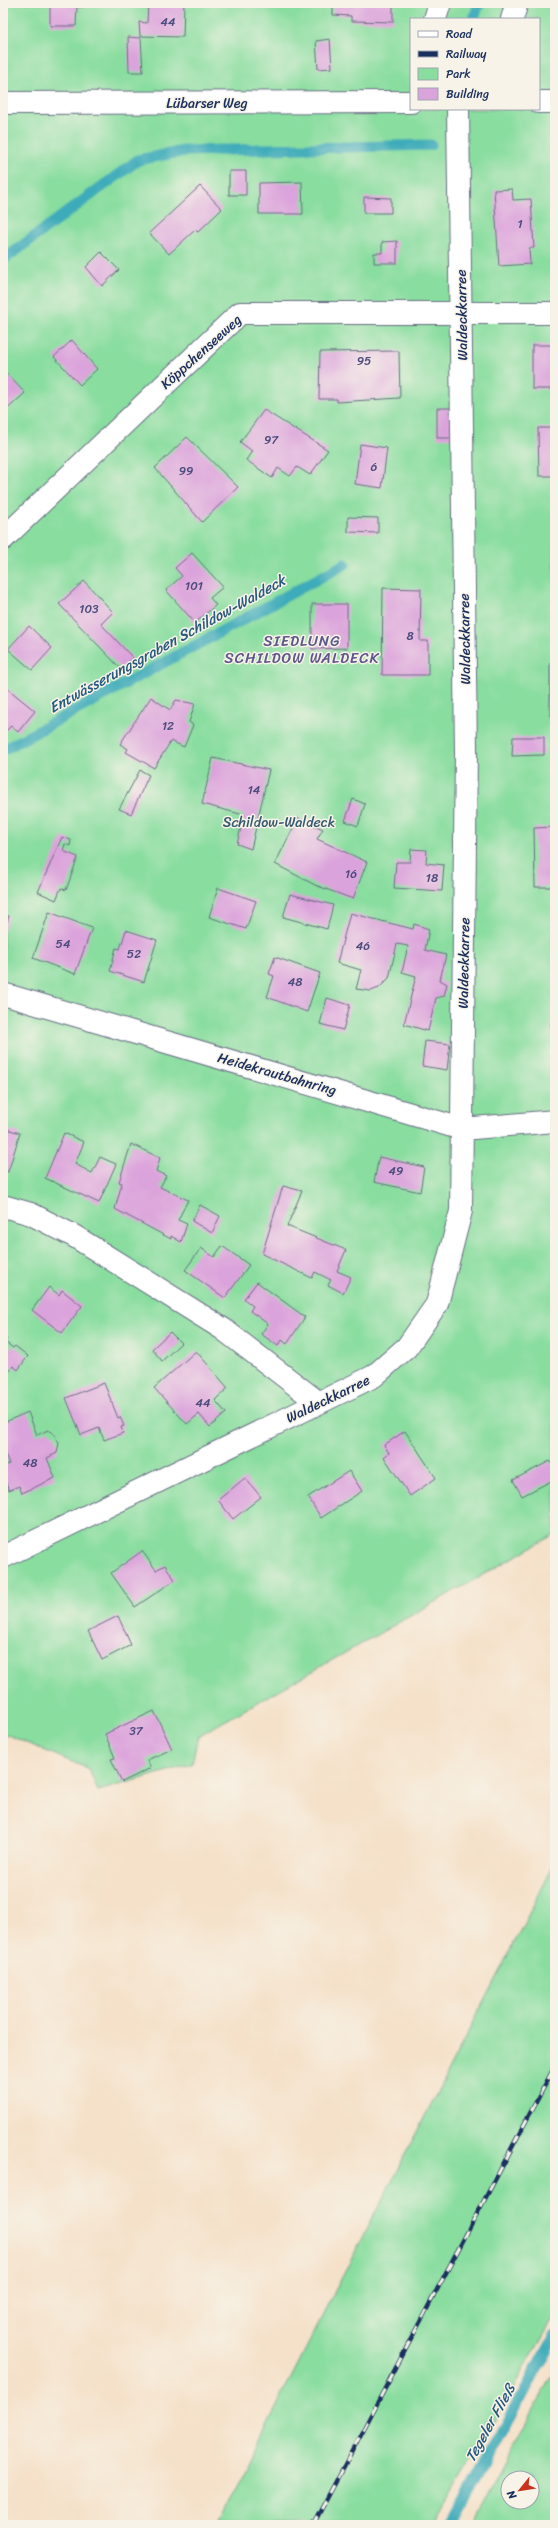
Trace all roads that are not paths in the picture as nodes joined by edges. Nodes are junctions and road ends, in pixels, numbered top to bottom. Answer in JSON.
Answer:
{"nodes":[{"id":1,"x":440,"y":3,"type":"edge"},
{"id":2,"x":517,"y":3,"type":"edge"},
{"id":3,"x":435,"y":18,"type":"edge"},
{"id":4,"x":512,"y":18,"type":"edge"},
{"id":5,"x":410,"y":102,"type":"edge"},
{"id":6,"x":540,"y":102,"type":"edge"},
{"id":7,"x":555,"y":102,"type":"edge"},
{"id":8,"x":3,"y":103,"type":"edge"},
{"id":9,"x":458,"y":110,"type":"edge"},
{"id":10,"x":462,"y":313,"type":"junction"},
{"id":11,"x":555,"y":313,"type":"edge"},
{"id":12,"x":3,"y":539,"type":"edge"},
{"id":13,"x":3,"y":994,"type":"edge"},
{"id":14,"x":555,"y":1122,"type":"edge"},
{"id":15,"x":462,"y":1128,"type":"junction"},
{"id":16,"x":3,"y":1206,"type":"edge"},
{"id":17,"x":319,"y":1403,"type":"junction"},
{"id":18,"x":3,"y":1557,"type":"edge"}],
"edges":[{"from":1,"to":3,"type":"street"},
{"from":2,"to":4,"type":"street"},
{"from":5,"to":8,"type":"street","name":"Lübarser Weg"},
{"from":6,"to":7,"type":"street"},
{"from":9,"to":10,"type":"street","name":"Waldeckkarree"},
{"from":10,"to":11,"type":"street","name":"Köppchenseeweg"},
{"from":10,"to":12,"type":"street","name":"Köppchenseeweg"},
{"from":10,"to":15,"type":"street","name":"Waldeckkarree"},
{"from":13,"to":15,"type":"street","name":"Heidekrautbahnring"},
{"from":14,"to":15,"type":"street","name":"Heidekrautbahnring"},
{"from":15,"to":17,"type":"street","name":"Waldeckkarree"},
{"from":16,"to":17,"type":"street"},
{"from":17,"to":18,"type":"street","name":"Waldeckkarree"}]}
